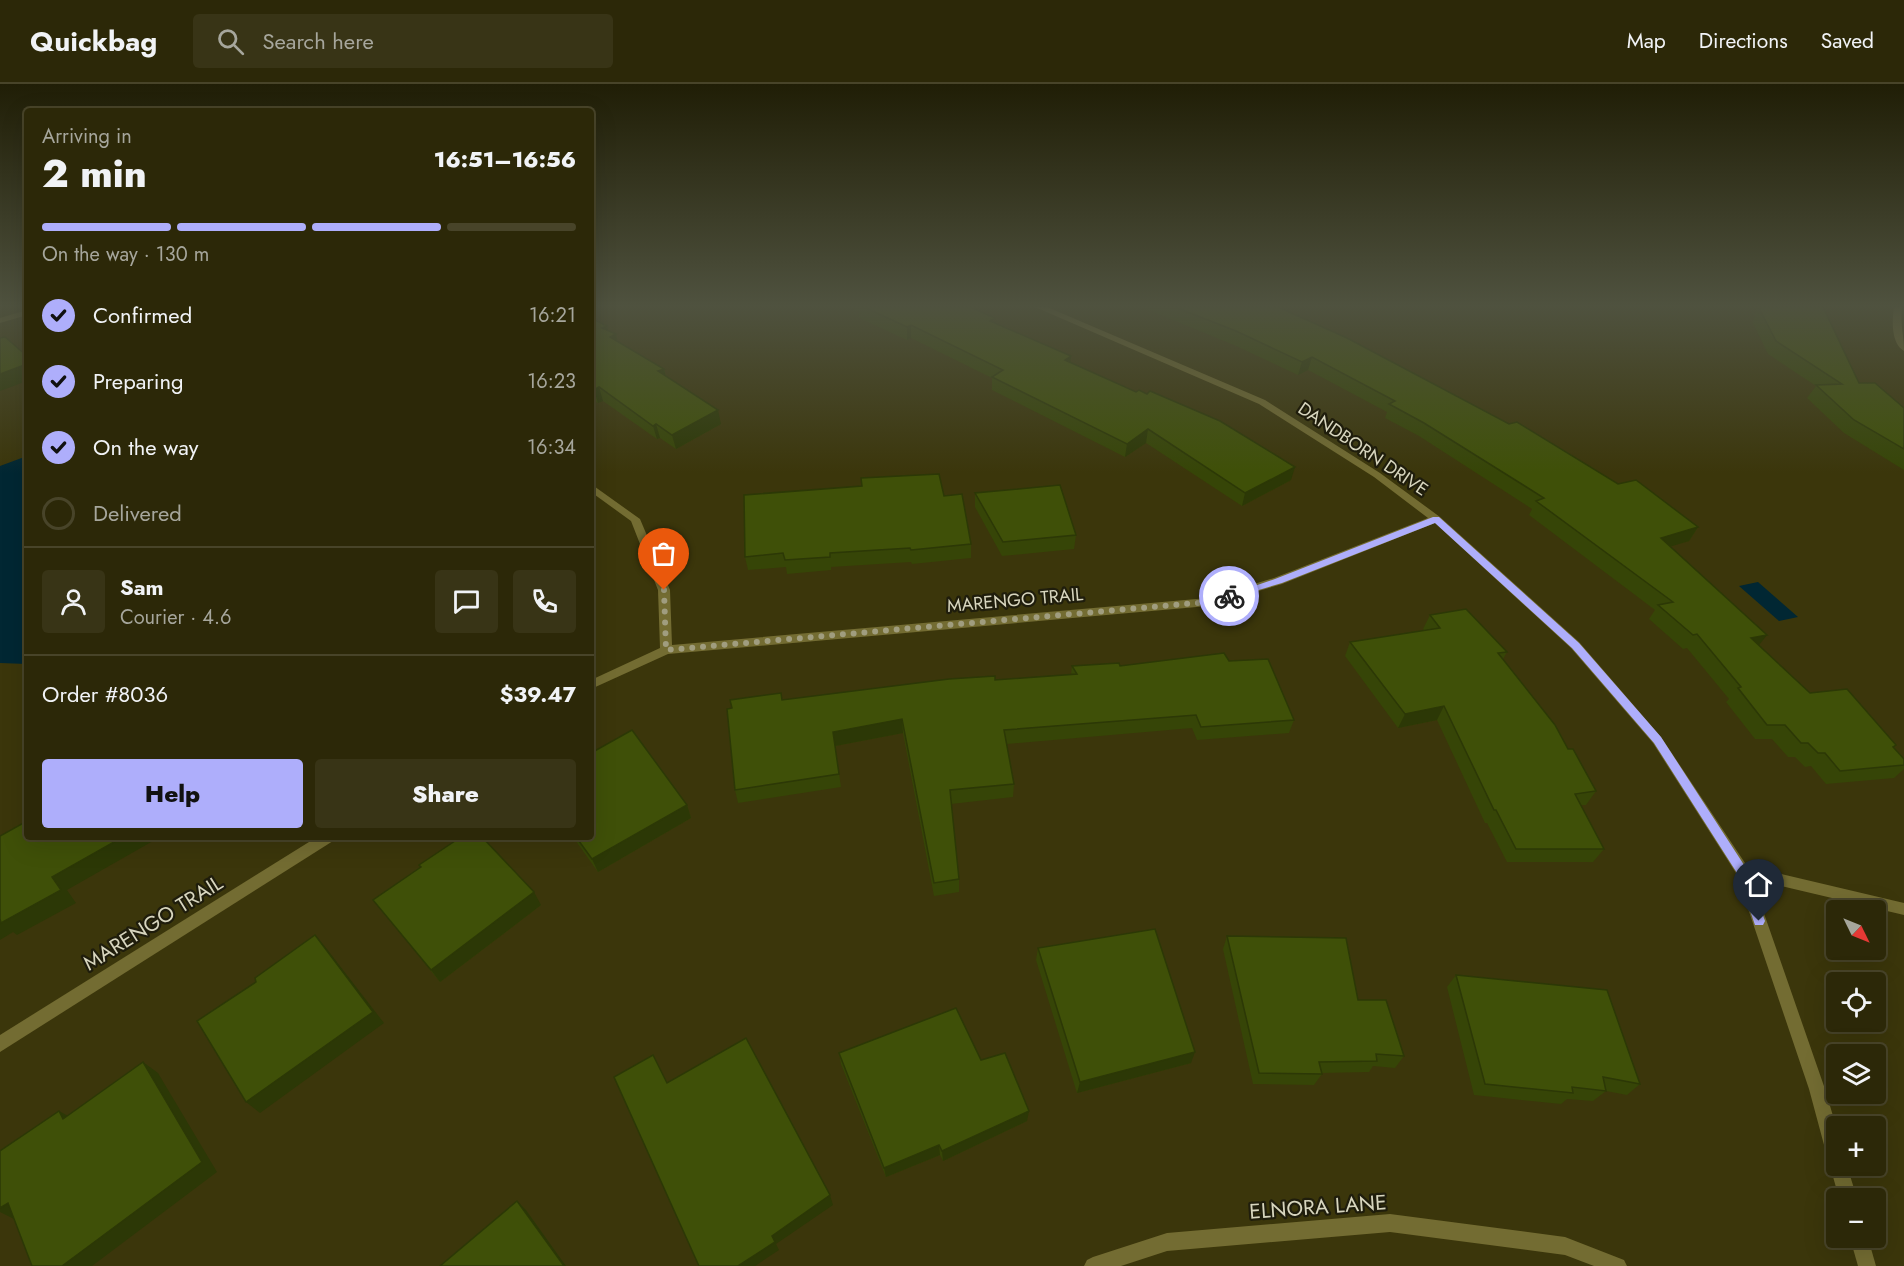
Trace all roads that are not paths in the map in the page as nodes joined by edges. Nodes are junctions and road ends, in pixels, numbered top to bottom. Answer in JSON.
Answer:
{"nodes":[{"id":1,"x":1168,"y":362,"type":"edge"},
{"id":2,"x":594,"y":489,"type":"edge"},
{"id":3,"x":1436,"y":519,"type":"junction"},
{"id":4,"x":666,"y":650,"type":"junction"},
{"id":5,"x":594,"y":684,"type":"edge"},
{"id":6,"x":323,"y":840,"type":"edge"},
{"id":7,"x":1742,"y":871,"type":"junction"},
{"id":8,"x":1904,"y":909,"type":"edge"},
{"id":9,"x":0,"y":1044,"type":"edge"},
{"id":10,"x":1826,"y":1121,"type":"edge"},
{"id":11,"x":1862,"y":1248,"type":"edge"},
{"id":12,"x":1093,"y":1266,"type":"edge"},
{"id":13,"x":1618,"y":1266,"type":"edge"},
{"id":14,"x":1867,"y":1266,"type":"edge"}],
"edges":[{"from":1,"to":3,"type":"street","name":"DANDBORN DRIVE"},
{"from":2,"to":4,"type":"street"},
{"from":3,"to":4,"type":"street","name":"MARENGO TRAIL"},
{"from":3,"to":7,"type":"street","name":"DANDBORN DRIVE"},
{"from":4,"to":5,"type":"street","name":"MARENGO TRAIL"},
{"from":6,"to":9,"type":"street","name":"MARENGO TRAIL"},
{"from":7,"to":8,"type":"street"},
{"from":7,"to":10,"type":"street","name":"DANDBORN DRIVE"},
{"from":11,"to":14,"type":"street"},
{"from":12,"to":13,"type":"street","name":"ELNORA LANE"}]}
